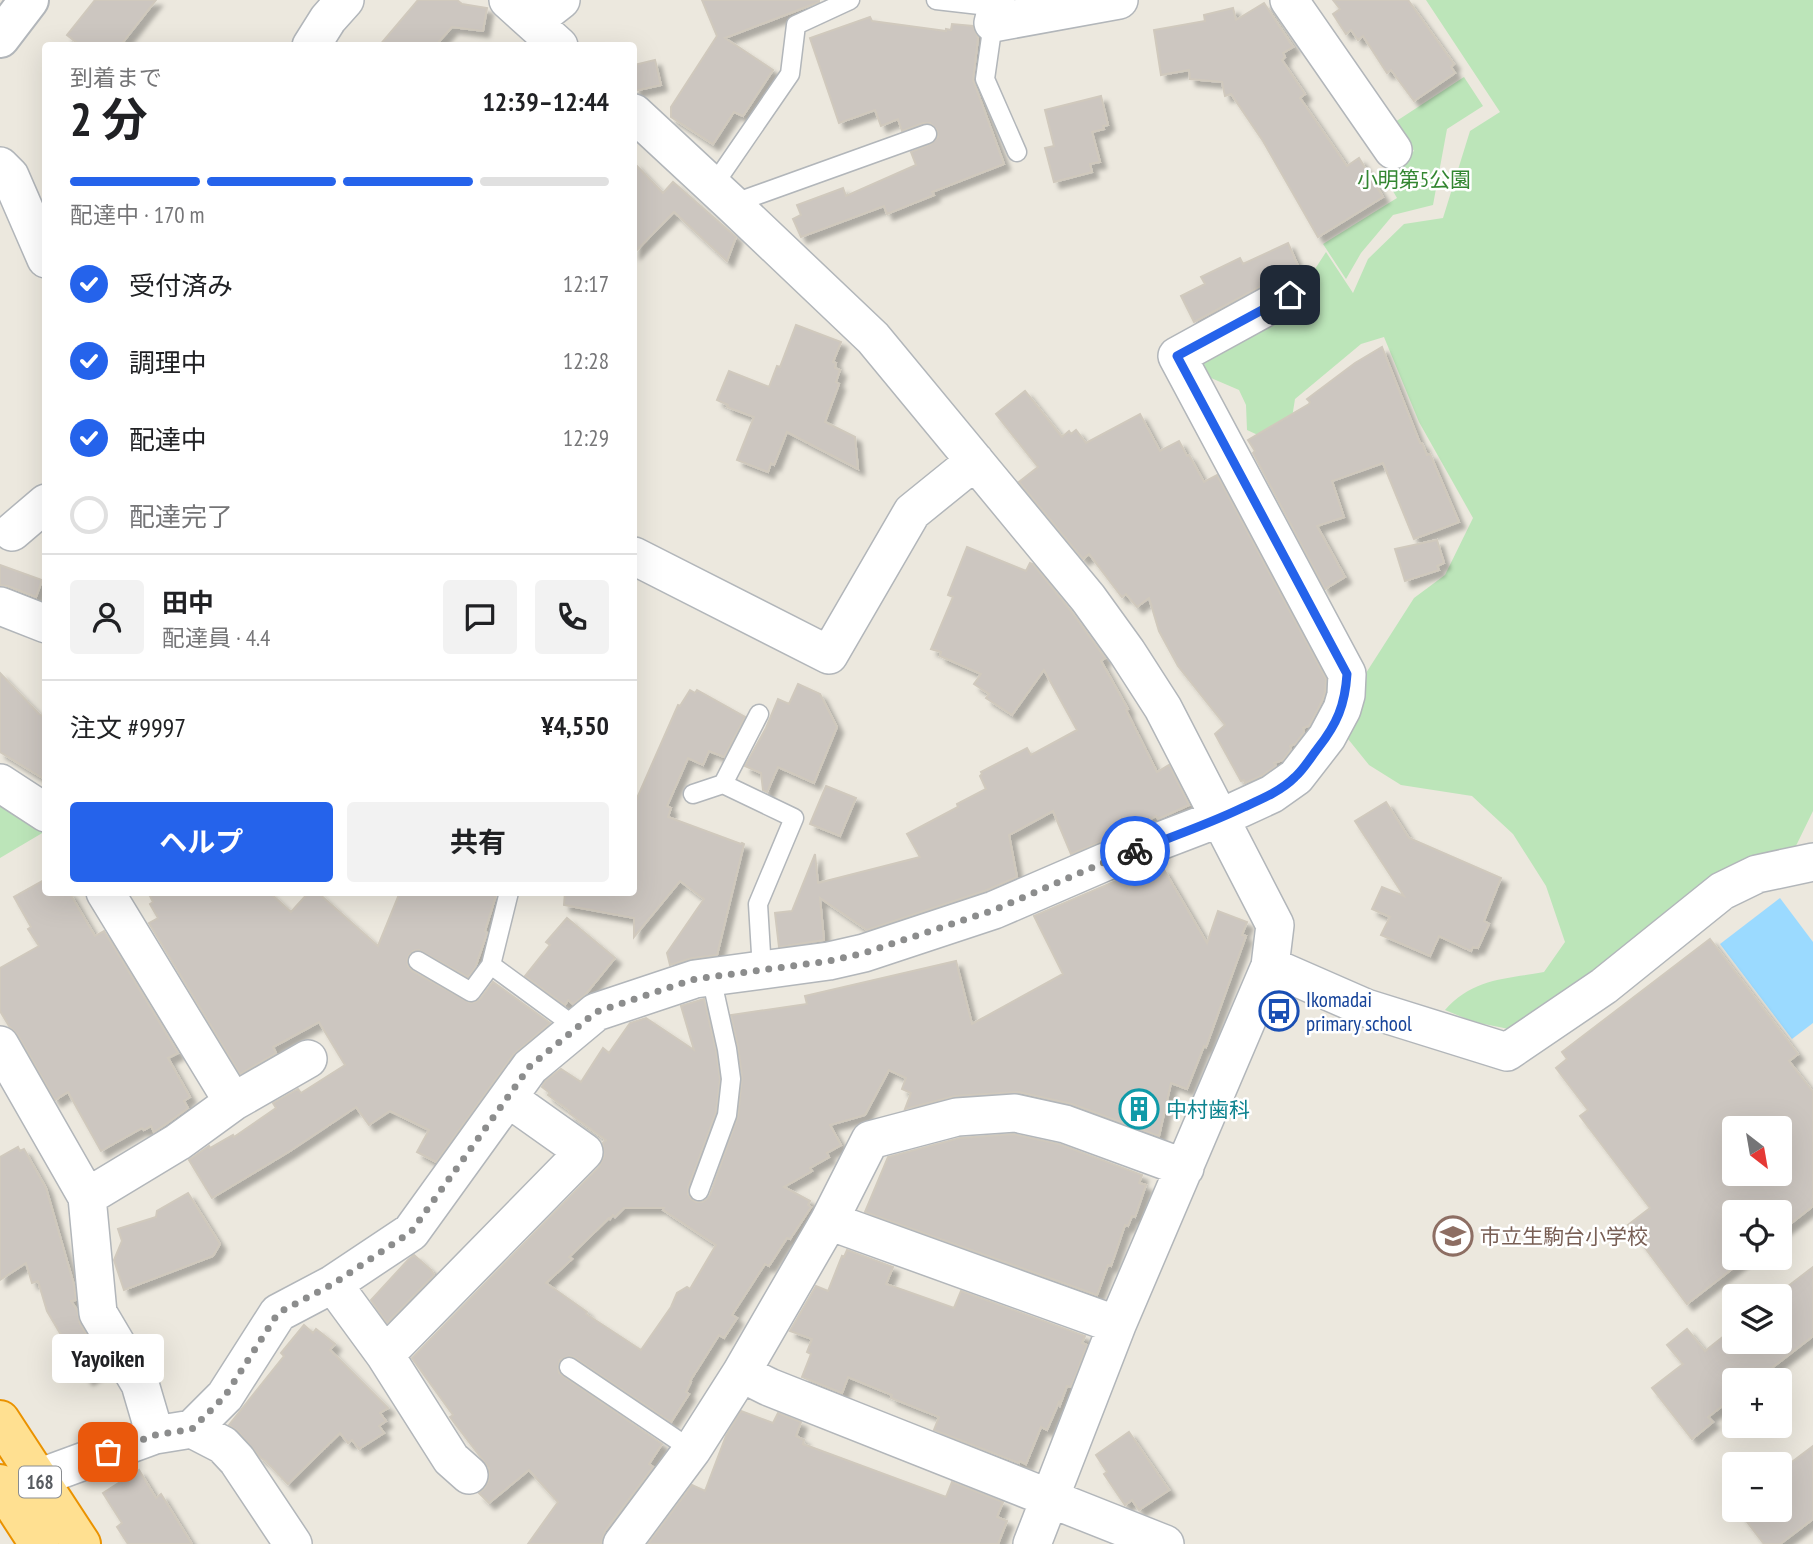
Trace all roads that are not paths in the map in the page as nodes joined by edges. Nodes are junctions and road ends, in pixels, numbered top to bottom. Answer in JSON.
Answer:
{"nodes":[{"id":1,"x":29,"y":0,"type":"edge"},
{"id":2,"x":345,"y":0,"type":"edge"},
{"id":3,"x":850,"y":0,"type":"edge"},
{"id":4,"x":936,"y":0,"type":"edge"},
{"id":5,"x":1119,"y":0,"type":"edge"},
{"id":6,"x":1289,"y":0,"type":"edge"},
{"id":7,"x":995,"y":10,"type":"edge"},
{"id":8,"x":0,"y":38,"type":"edge"},
{"id":9,"x":314,"y":42,"type":"edge"},
{"id":10,"x":637,"y":116,"type":"edge"},
{"id":11,"x":927,"y":134,"type":"dead end"},
{"id":12,"x":1393,"y":150,"type":"dead end"},
{"id":13,"x":1017,"y":152,"type":"dead end"},
{"id":14,"x":0,"y":166,"type":"edge"},
{"id":15,"x":722,"y":195,"type":"junction"},
{"id":16,"x":42,"y":251,"type":"edge"},
{"id":17,"x":1290,"y":295,"type":"dead end"},
{"id":18,"x":975,"y":460,"type":"junction"},
{"id":19,"x":42,"y":506,"type":"edge"},
{"id":20,"x":12,"y":532,"type":"dead end"},
{"id":21,"x":639,"y":571,"type":"edge"},
{"id":22,"x":0,"y":606,"type":"edge"},
{"id":23,"x":42,"y":622,"type":"edge"},
{"id":24,"x":759,"y":714,"type":"dead end"},
{"id":25,"x":0,"y":783,"type":"edge"},
{"id":26,"x":723,"y":784,"type":"junction"},
{"id":27,"x":693,"y":794,"type":"dead end"},
{"id":28,"x":42,"y":810,"type":"edge"},
{"id":29,"x":1220,"y":818,"type":"junction"},
{"id":30,"x":1813,"y":862,"type":"edge"},
{"id":31,"x":107,"y":896,"type":"edge"},
{"id":32,"x":508,"y":896,"type":"edge"},
{"id":33,"x":418,"y":961,"type":"dead end"},
{"id":34,"x":491,"y":965,"type":"junction"},
{"id":35,"x":1270,"y":966,"type":"junction"},
{"id":36,"x":762,"y":970,"type":"junction"},
{"id":37,"x":711,"y":977,"type":"junction"},
{"id":38,"x":577,"y":1028,"type":"junction"},
{"id":39,"x":0,"y":1045,"type":"edge"},
{"id":40,"x":308,"y":1059,"type":"dead end"},
{"id":41,"x":508,"y":1098,"type":"junction"},
{"id":42,"x":233,"y":1102,"type":"junction"},
{"id":43,"x":1185,"y":1168,"type":"junction"},
{"id":44,"x":699,"y":1191,"type":"dead end"},
{"id":45,"x":87,"y":1197,"type":"junction"},
{"id":46,"x":829,"y":1221,"type":"junction"},
{"id":47,"x":333,"y":1284,"type":"junction"},
{"id":48,"x":1117,"y":1325,"type":"junction"},
{"id":49,"x":385,"y":1355,"type":"junction"},
{"id":50,"x":569,"y":1367,"type":"dead end"},
{"id":51,"x":741,"y":1373,"type":"junction"},
{"id":52,"x":0,"y":1420,"type":"edge"},
{"id":53,"x":192,"y":1429,"type":"junction"},
{"id":54,"x":155,"y":1435,"type":"junction"},
{"id":55,"x":692,"y":1450,"type":"junction"},
{"id":56,"x":469,"y":1475,"type":"dead end"},
{"id":57,"x":38,"y":1478,"type":"junction"},
{"id":58,"x":0,"y":1484,"type":"edge"},
{"id":59,"x":1050,"y":1499,"type":"junction"},
{"id":60,"x":39,"y":1544,"type":"edge"},
{"id":61,"x":81,"y":1544,"type":"edge"},
{"id":62,"x":292,"y":1544,"type":"edge"},
{"id":63,"x":622,"y":1544,"type":"edge"},
{"id":64,"x":1032,"y":1544,"type":"edge"},
{"id":65,"x":1165,"y":1544,"type":"edge"}],
"edges":[{"from":1,"to":8,"type":"street"},
{"from":2,"to":9,"type":"street"},
{"from":3,"to":15,"type":"lane"},
{"from":4,"to":7,"type":"lane"},
{"from":5,"to":7,"type":"street"},
{"from":6,"to":12,"type":"street"},
{"from":7,"to":13,"type":"lane"},
{"from":10,"to":15,"type":"street"},
{"from":11,"to":15,"type":"lane"},
{"from":14,"to":16,"type":"street"},
{"from":15,"to":18,"type":"street"},
{"from":17,"to":29,"type":"street"},
{"from":18,"to":21,"type":"street"},
{"from":18,"to":29,"type":"street"},
{"from":19,"to":20,"type":"street"},
{"from":22,"to":23,"type":"street"},
{"from":24,"to":26,"type":"lane"},
{"from":25,"to":28,"type":"street"},
{"from":26,"to":27,"type":"lane"},
{"from":26,"to":36,"type":"lane"},
{"from":29,"to":35,"type":"street"},
{"from":29,"to":36,"type":"street"},
{"from":30,"to":35,"type":"street"},
{"from":31,"to":42,"type":"street"},
{"from":32,"to":34,"type":"lane"},
{"from":33,"to":34,"type":"lane"},
{"from":34,"to":38,"type":"lane"},
{"from":35,"to":43,"type":"street"},
{"from":36,"to":37,"type":"street"},
{"from":37,"to":38,"type":"street"},
{"from":37,"to":44,"type":"lane"},
{"from":38,"to":41,"type":"street"},
{"from":39,"to":45,"type":"street"},
{"from":40,"to":42,"type":"street"},
{"from":41,"to":47,"type":"street"},
{"from":41,"to":49,"type":"street"},
{"from":42,"to":45,"type":"street"},
{"from":43,"to":46,"type":"street"},
{"from":43,"to":48,"type":"street"},
{"from":45,"to":54,"type":"street"},
{"from":46,"to":48,"type":"street"},
{"from":46,"to":51,"type":"street"},
{"from":47,"to":49,"type":"street"},
{"from":47,"to":53,"type":"street"},
{"from":48,"to":59,"type":"street"},
{"from":49,"to":56,"type":"street"},
{"from":50,"to":55,"type":"lane"},
{"from":51,"to":55,"type":"street"},
{"from":51,"to":59,"type":"street"},
{"from":52,"to":57,"type":"highway","number":"168"},
{"from":53,"to":54,"type":"street"},
{"from":53,"to":62,"type":"street"},
{"from":54,"to":57,"type":"street"},
{"from":55,"to":63,"type":"street"},
{"from":57,"to":61,"type":"highway","number":"168"},
{"from":58,"to":60,"type":"highway","number":"168"},
{"from":59,"to":64,"type":"street"},
{"from":59,"to":65,"type":"street"}]}
